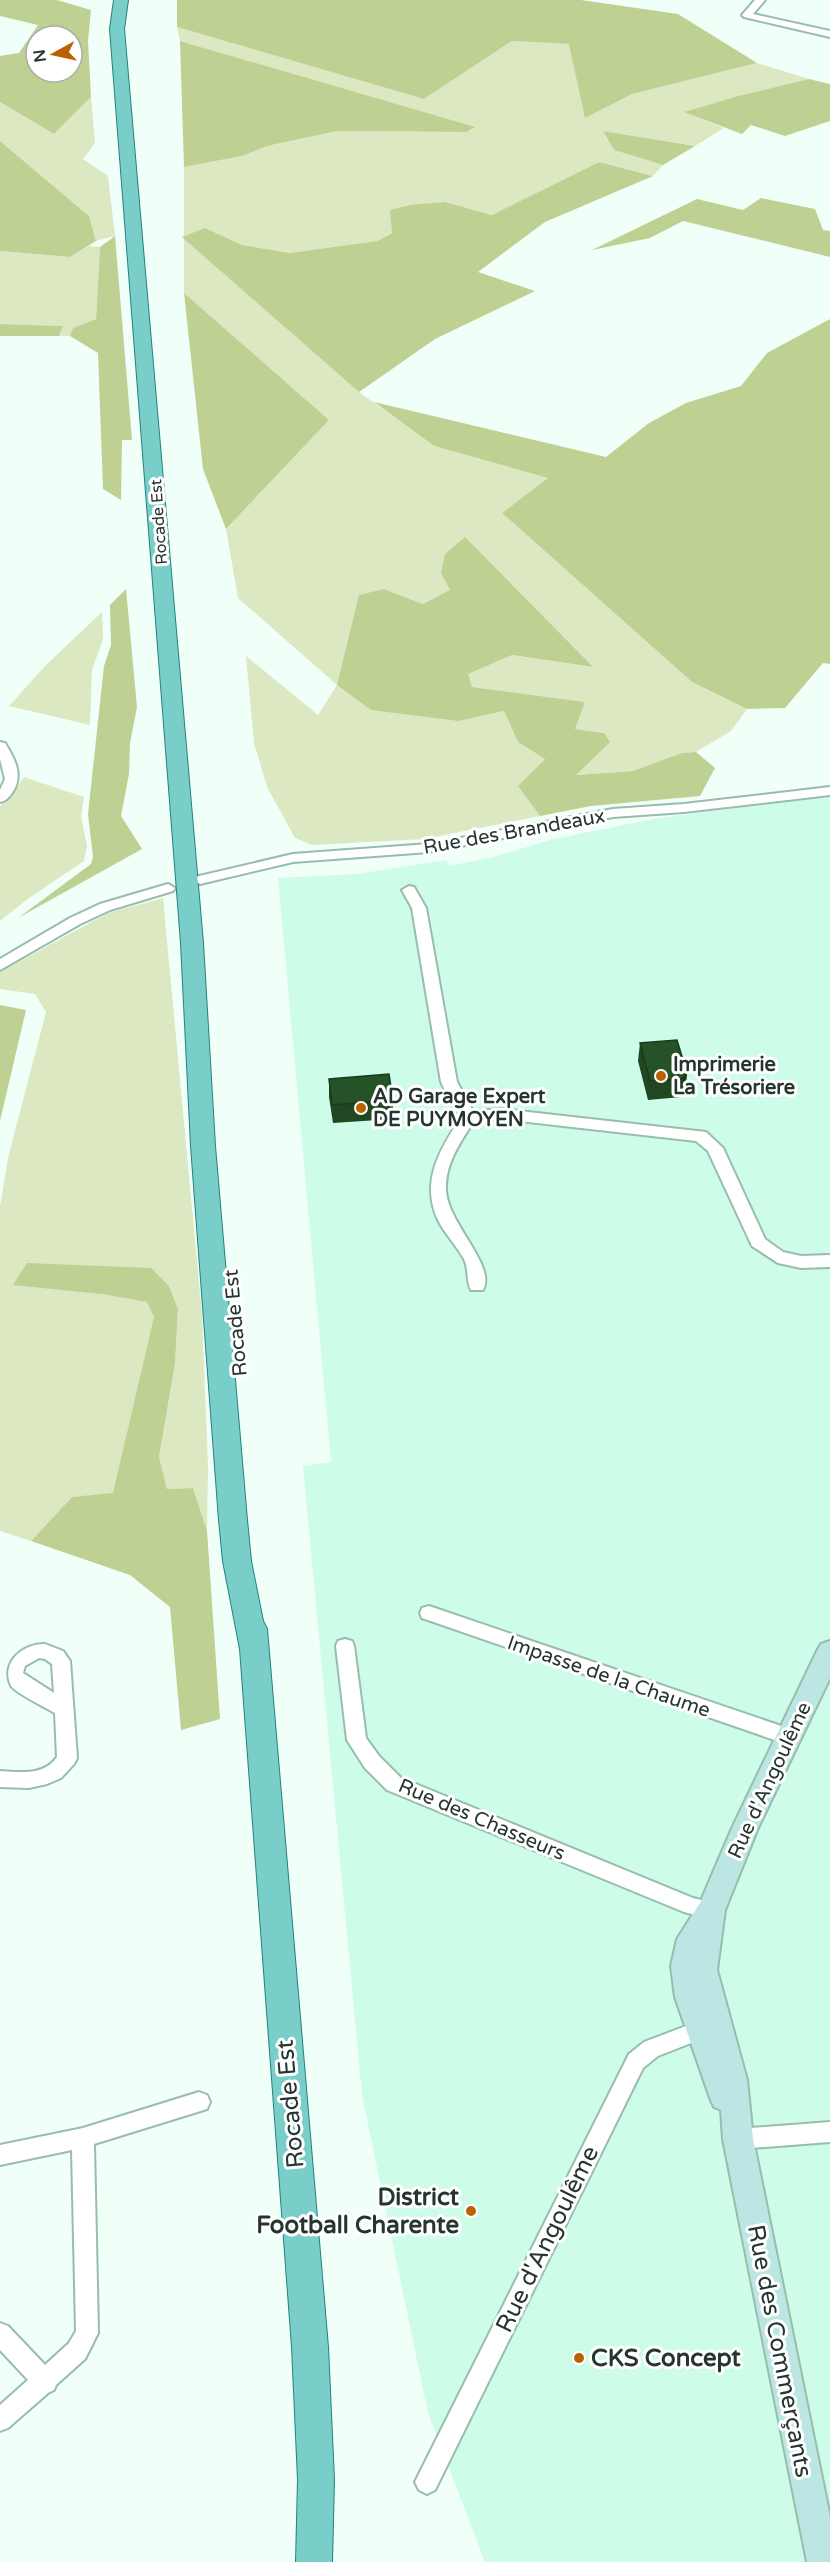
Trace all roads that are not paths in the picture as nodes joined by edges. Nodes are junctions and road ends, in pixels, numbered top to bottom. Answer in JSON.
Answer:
{"nodes":[{"id":1,"x":121,"y":0,"type":"edge"},
{"id":2,"x":131,"y":0,"type":"edge"},
{"id":3,"x":760,"y":0,"type":"edge"},
{"id":4,"x":830,"y":34,"type":"edge"},
{"id":5,"x":120,"y":41,"type":"junction"},
{"id":6,"x":0,"y":746,"type":"edge"},
{"id":7,"x":830,"y":791,"type":"edge"},
{"id":8,"x":0,"y":798,"type":"edge"},
{"id":9,"x":200,"y":880,"type":"dead end"},
{"id":10,"x":168,"y":888,"type":"dead end"},
{"id":11,"x":409,"y":890,"type":"dead end"},
{"id":12,"x":0,"y":965,"type":"edge"},
{"id":13,"x":469,"y":1116,"type":"junction"},
{"id":14,"x":830,"y":1261,"type":"edge"},
{"id":15,"x":477,"y":1286,"type":"dead end"},
{"id":16,"x":429,"y":1613,"type":"dead end"},
{"id":17,"x":345,"y":1647,"type":"dead end"},
{"id":18,"x":830,"y":1650,"type":"edge"},
{"id":19,"x":62,"y":1708,"type":"dead end"},
{"id":20,"x":789,"y":1737,"type":"junction"},
{"id":21,"x":0,"y":1779,"type":"edge"},
{"id":22,"x":711,"y":1910,"type":"junction"},
{"id":23,"x":708,"y":2027,"type":"junction"},
{"id":24,"x":199,"y":2102,"type":"dead end"},
{"id":25,"x":830,"y":2132,"type":"edge"},
{"id":26,"x":83,"y":2138,"type":"junction"},
{"id":27,"x":738,"y":2139,"type":"junction"},
{"id":28,"x":0,"y":2155,"type":"edge"},
{"id":29,"x":0,"y":2334,"type":"edge"},
{"id":30,"x":46,"y":2382,"type":"junction"},
{"id":31,"x":0,"y":2420,"type":"edge"},
{"id":32,"x":426,"y":2482,"type":"dead end"},
{"id":33,"x":314,"y":2562,"type":"edge"},
{"id":34,"x":823,"y":2562,"type":"edge"}],
"edges":[{"from":1,"to":5,"type":"main road","name":"Rocade Est"},
{"from":2,"to":5,"type":"main road"},
{"from":3,"to":4,"type":"street"},
{"from":5,"to":33,"type":"main road","name":"Rocade Est"},
{"from":6,"to":8,"type":"street"},
{"from":7,"to":9,"type":"street","name":"Rue des Brandeaux"},
{"from":10,"to":12,"type":"street"},
{"from":11,"to":13,"type":"street"},
{"from":13,"to":14,"type":"street"},
{"from":13,"to":15,"type":"street"},
{"from":16,"to":20,"type":"street","name":"Impasse de la Chaume"},
{"from":17,"to":22,"type":"street","name":"Rue des Chasseurs"},
{"from":18,"to":20,"type":"street","name":"Rue d'Angoulême"},
{"from":19,"to":21,"type":"street"},
{"from":20,"to":22,"type":"street","name":"Rue d'Angoulême"},
{"from":22,"to":23,"type":"street","name":"Rue d'Angoulême"},
{"from":23,"to":27,"type":"street","name":"Rue d'Angoulême"},
{"from":23,"to":32,"type":"street","name":"Rue d'Angoulême"},
{"from":24,"to":26,"type":"street"},
{"from":25,"to":27,"type":"street"},
{"from":26,"to":28,"type":"street"},
{"from":26,"to":30,"type":"street"},
{"from":27,"to":34,"type":"street","name":"Rue des Commerçants"},
{"from":29,"to":30,"type":"street"},
{"from":30,"to":31,"type":"street"}]}
